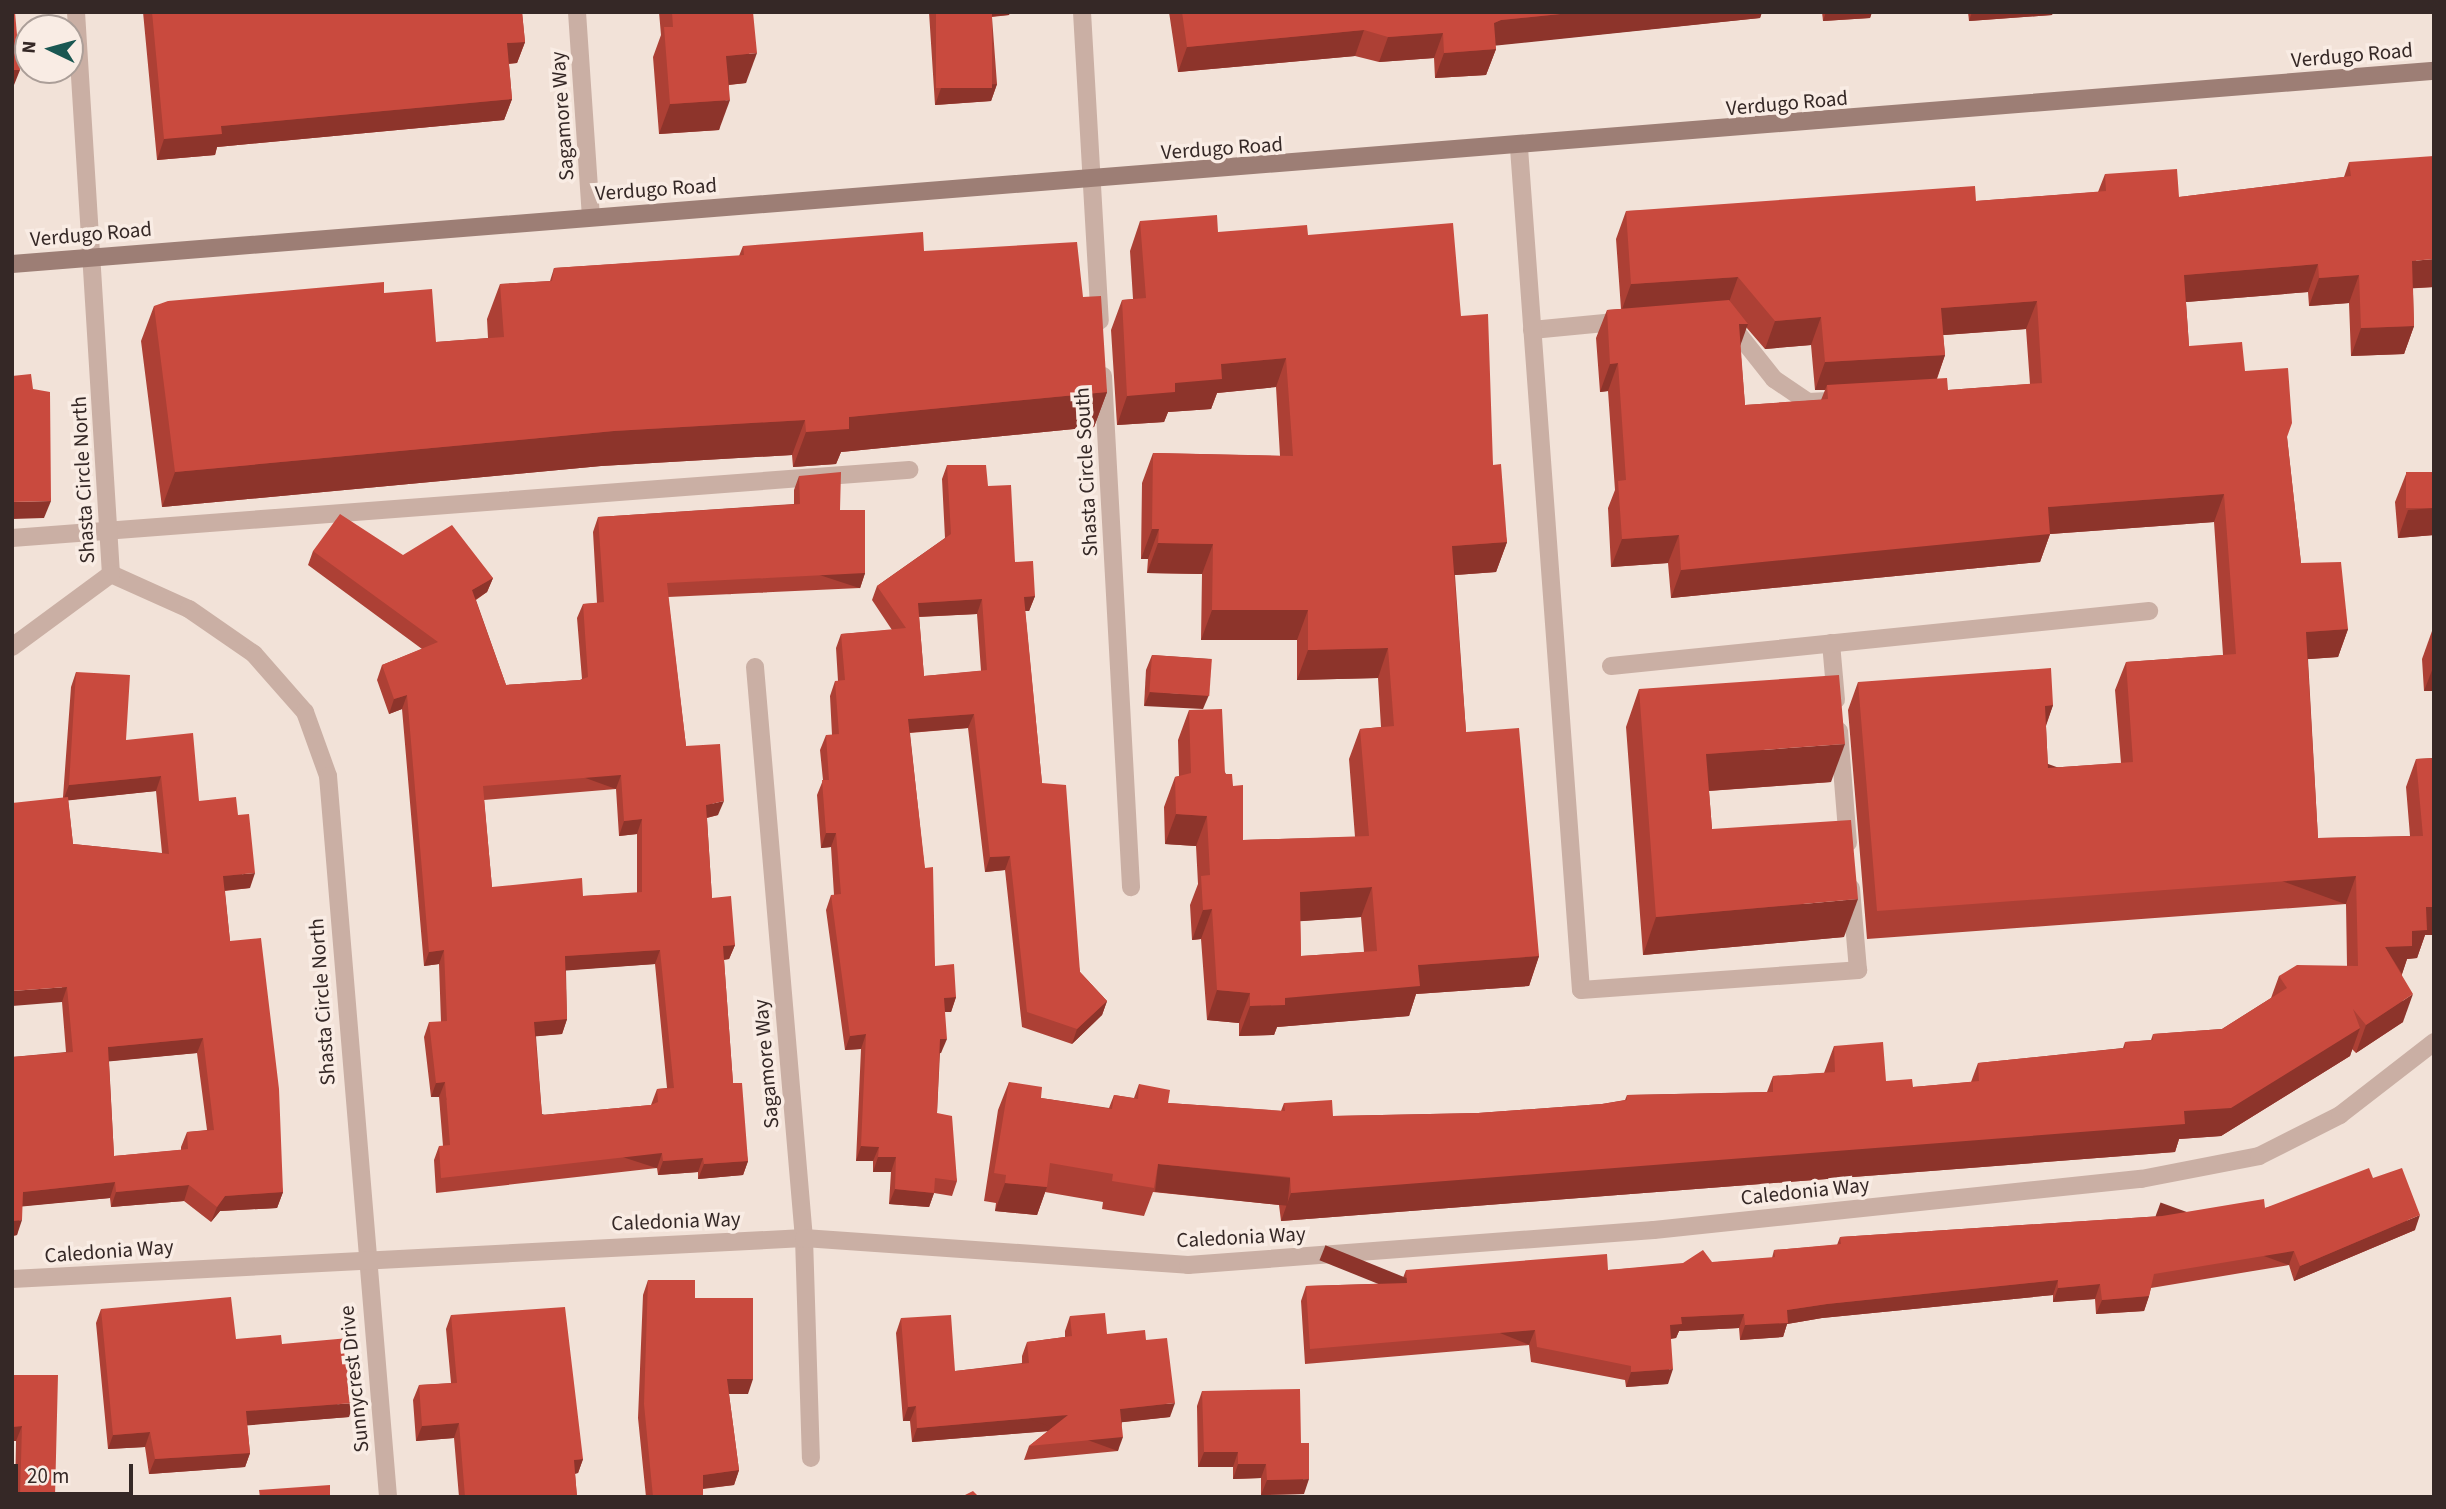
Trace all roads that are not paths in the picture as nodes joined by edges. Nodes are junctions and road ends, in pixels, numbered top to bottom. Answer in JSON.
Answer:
{"nodes":[{"id":1,"x":76,"y":12,"type":"edge"},
{"id":2,"x":577,"y":12,"type":"edge"},
{"id":3,"x":1082,"y":12,"type":"edge"},
{"id":4,"x":2434,"y":71,"type":"edge"},
{"id":5,"x":1519,"y":148,"type":"junction"},
{"id":6,"x":1092,"y":180,"type":"junction"},
{"id":7,"x":592,"y":216,"type":"junction"},
{"id":8,"x":94,"y":257,"type":"junction"},
{"id":9,"x":12,"y":264,"type":"edge"},
{"id":10,"x":1703,"y":317,"type":"edge"},
{"id":11,"x":1646,"y":321,"type":"edge"},
{"id":12,"x":1532,"y":330,"type":"junction"},
{"id":13,"x":1849,"y":400,"type":"edge"},
{"id":14,"x":909,"y":470,"type":"dead end"},
{"id":15,"x":108,"y":530,"type":"junction"},
{"id":16,"x":12,"y":538,"type":"edge"},
{"id":17,"x":111,"y":574,"type":"junction"},
{"id":18,"x":2149,"y":611,"type":"dead end"},
{"id":19,"x":1831,"y":643,"type":"junction"},
{"id":20,"x":12,"y":647,"type":"edge"},
{"id":21,"x":1611,"y":666,"type":"dead end"},
{"id":22,"x":755,"y":667,"type":"dead end"},
{"id":23,"x":1131,"y":887,"type":"dead end"},
{"id":24,"x":2434,"y":1042,"type":"edge"},
{"id":25,"x":804,"y":1238,"type":"junction"},
{"id":26,"x":365,"y":1258,"type":"junction"},
{"id":27,"x":12,"y":1279,"type":"edge"},
{"id":28,"x":811,"y":1458,"type":"dead end"},
{"id":29,"x":388,"y":1497,"type":"edge"}],
"edges":[{"from":1,"to":8,"type":"street","name":"Shasta Circle North"},
{"from":2,"to":7,"type":"street","name":"Sagamore Way"},
{"from":3,"to":6,"type":"street","name":"Shasta Circle South"},
{"from":4,"to":5,"type":"main road","name":"Verdugo Road"},
{"from":5,"to":6,"type":"main road","name":"Verdugo Road"},
{"from":5,"to":12,"type":"street"},
{"from":6,"to":7,"type":"main road","name":"Verdugo Road"},
{"from":6,"to":23,"type":"street","name":"Shasta Circle South"},
{"from":7,"to":8,"type":"main road","name":"Verdugo Road"},
{"from":8,"to":9,"type":"main road","name":"Verdugo Road"},
{"from":8,"to":15,"type":"street","name":"Shasta Circle North"},
{"from":10,"to":13,"type":"street"},
{"from":11,"to":12,"type":"street"},
{"from":12,"to":19,"type":"street"},
{"from":14,"to":15,"type":"street"},
{"from":15,"to":16,"type":"street"},
{"from":15,"to":17,"type":"street","name":"Shasta Circle North"},
{"from":17,"to":20,"type":"street"},
{"from":17,"to":26,"type":"street","name":"Shasta Circle North"},
{"from":18,"to":19,"type":"street"},
{"from":19,"to":21,"type":"street"},
{"from":22,"to":25,"type":"street","name":"Sagamore Way"},
{"from":24,"to":25,"type":"street","name":"Caledonia Way"},
{"from":25,"to":26,"type":"street","name":"Caledonia Way"},
{"from":25,"to":28,"type":"street","name":"Sagamore Way"},
{"from":26,"to":27,"type":"street","name":"Caledonia Way"},
{"from":26,"to":29,"type":"street","name":"Sunnycrest Drive"}]}
